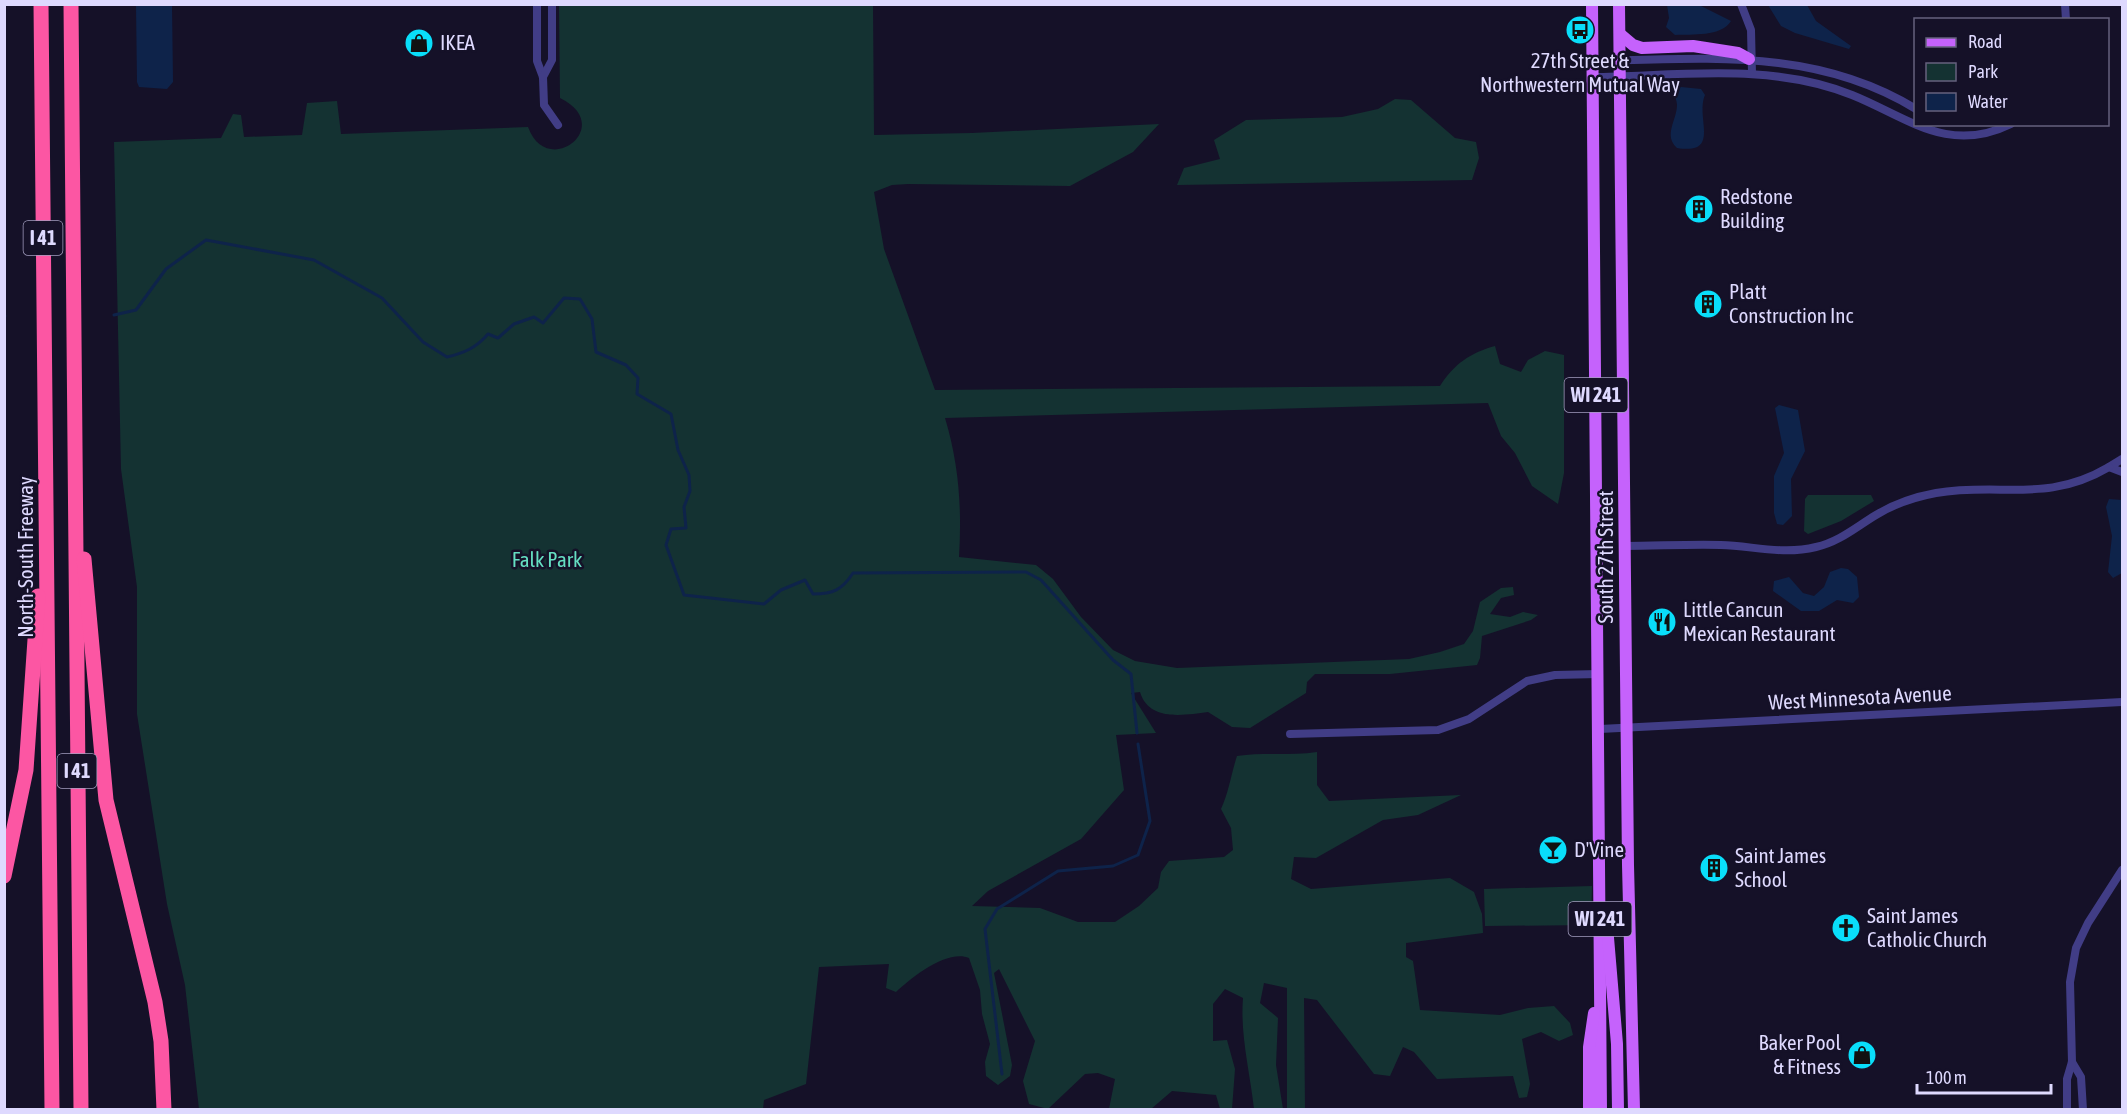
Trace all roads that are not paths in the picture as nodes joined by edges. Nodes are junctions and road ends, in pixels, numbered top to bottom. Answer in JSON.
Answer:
{"nodes":[{"id":1,"x":40,"y":4,"type":"edge"},
{"id":2,"x":71,"y":4,"type":"edge"},
{"id":3,"x":537,"y":4,"type":"edge"},
{"id":4,"x":552,"y":4,"type":"edge"},
{"id":5,"x":1592,"y":4,"type":"edge"},
{"id":6,"x":1619,"y":4,"type":"edge"},
{"id":7,"x":1740,"y":4,"type":"edge"},
{"id":8,"x":1620,"y":34,"type":"junction"},
{"id":9,"x":1751,"y":59,"type":"junction"},
{"id":10,"x":1593,"y":61,"type":"junction"},
{"id":11,"x":1620,"y":61,"type":"junction"},
{"id":12,"x":1752,"y":74,"type":"junction"},
{"id":13,"x":543,"y":77,"type":"junction"},
{"id":14,"x":1593,"y":77,"type":"junction"},
{"id":15,"x":1620,"y":77,"type":"junction"},
{"id":16,"x":1914,"y":109,"type":"edge"},
{"id":17,"x":1914,"y":124,"type":"edge"},
{"id":18,"x":558,"y":125,"type":"dead end"},
{"id":19,"x":1918,"y":126,"type":"edge"},
{"id":20,"x":2007,"y":126,"type":"edge"},
{"id":21,"x":74,"y":432,"type":"junction"},
{"id":22,"x":2122,"y":459,"type":"edge"},
{"id":23,"x":2109,"y":467,"type":"junction"},
{"id":24,"x":46,"y":471,"type":"junction"},
{"id":25,"x":2122,"y":472,"type":"edge"},
{"id":26,"x":1625,"y":546,"type":"junction"},
{"id":27,"x":1599,"y":674,"type":"junction"},
{"id":28,"x":2122,"y":702,"type":"edge"},
{"id":29,"x":1627,"y":728,"type":"junction"},
{"id":30,"x":1600,"y":729,"type":"junction"},
{"id":31,"x":1290,"y":734,"type":"dead end"},
{"id":32,"x":2122,"y":870,"type":"edge"},
{"id":33,"x":4,"y":876,"type":"edge"},
{"id":34,"x":1601,"y":892,"type":"junction"},
{"id":35,"x":1600,"y":970,"type":"junction"},
{"id":36,"x":2073,"y":1062,"type":"junction"},
{"id":37,"x":164,"y":1108,"type":"edge"},
{"id":38,"x":52,"y":1110,"type":"edge"},
{"id":39,"x":81,"y":1110,"type":"edge"},
{"id":40,"x":1589,"y":1110,"type":"edge"},
{"id":41,"x":1601,"y":1110,"type":"edge"},
{"id":42,"x":1618,"y":1110,"type":"edge"},
{"id":43,"x":1634,"y":1110,"type":"edge"},
{"id":44,"x":2067,"y":1110,"type":"edge"},
{"id":45,"x":2083,"y":1110,"type":"edge"}],
"edges":[{"from":1,"to":24,"type":"highway","name":"North-South Freeway","number":"I 41"},
{"from":2,"to":21,"type":"highway","number":"I 41"},
{"from":3,"to":13,"type":"street"},
{"from":4,"to":13,"type":"street"},
{"from":5,"to":10,"type":"main road","name":"South 27th Street","number":"WI 241"},
{"from":6,"to":8,"type":"main road","name":"South 27th Street","number":"WI 241"},
{"from":7,"to":9,"type":"street"},
{"from":8,"to":9,"type":"main road"},
{"from":8,"to":11,"type":"main road","name":"South 27th Street","number":"WI 241"},
{"from":9,"to":11,"type":"street"},
{"from":9,"to":12,"type":"street"},
{"from":9,"to":16,"type":"street"},
{"from":10,"to":11,"type":"street"},
{"from":10,"to":14,"type":"main road","name":"South 27th Street","number":"WI 241"},
{"from":11,"to":15,"type":"main road","name":"South 27th Street","number":"WI 241"},
{"from":12,"to":15,"type":"street"},
{"from":12,"to":17,"type":"street"},
{"from":13,"to":18,"type":"street"},
{"from":14,"to":15,"type":"street"},
{"from":14,"to":27,"type":"main road","name":"South 27th Street","number":"WI 241"},
{"from":15,"to":26,"type":"main road","name":"South 27th Street","number":"WI 241"},
{"from":19,"to":20,"type":"street"},
{"from":21,"to":37,"type":"highway"},
{"from":21,"to":39,"type":"highway","number":"I 41"},
{"from":22,"to":23,"type":"street"},
{"from":23,"to":25,"type":"street"},
{"from":23,"to":26,"type":"street"},
{"from":24,"to":33,"type":"highway"},
{"from":24,"to":38,"type":"highway","name":"North-South Freeway","number":"I 41"},
{"from":26,"to":29,"type":"main road","name":"South 27th Street","number":"WI 241"},
{"from":27,"to":30,"type":"main road","name":"South 27th Street","number":"WI 241"},
{"from":27,"to":31,"type":"street"},
{"from":28,"to":29,"type":"street","name":"West Minnesota Avenue"},
{"from":29,"to":30,"type":"street","name":"West Minnesota Avenue"},
{"from":29,"to":43,"type":"main road","name":"South 27th Street","number":"WI 241"},
{"from":30,"to":34,"type":"main road","name":"South 27th Street","number":"WI 241"},
{"from":32,"to":36,"type":"street"},
{"from":34,"to":35,"type":"main road","name":"South 27th Street","number":"WI 241"},
{"from":34,"to":42,"type":"main road"},
{"from":35,"to":40,"type":"main road"},
{"from":35,"to":41,"type":"main road","name":"South 27th Street","number":"WI 241"},
{"from":36,"to":44,"type":"street"},
{"from":36,"to":45,"type":"street"}]}
